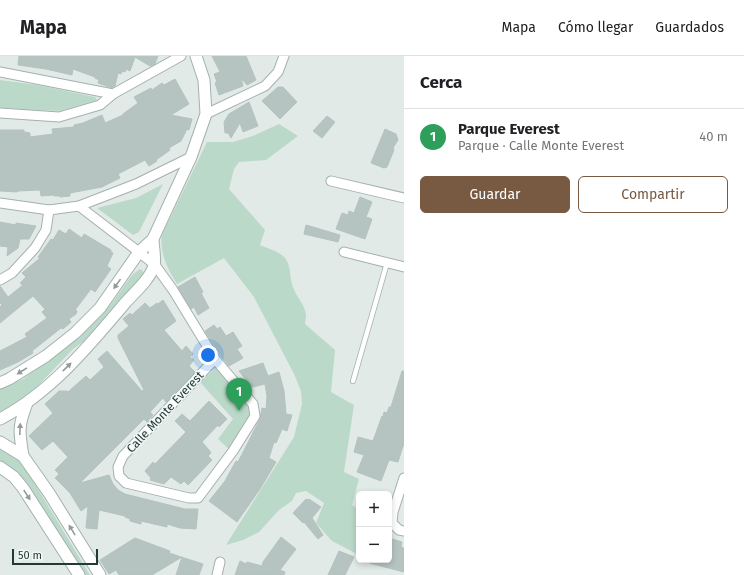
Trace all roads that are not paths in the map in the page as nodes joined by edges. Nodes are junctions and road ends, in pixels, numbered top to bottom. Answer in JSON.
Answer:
{"nodes":[{"id":1,"x":181,"y":56,"type":"edge"},
{"id":2,"x":196,"y":56,"type":"edge"},
{"id":3,"x":284,"y":56,"type":"edge"},
{"id":4,"x":0,"y":72,"type":"edge"},
{"id":5,"x":113,"y":94,"type":"junction"},
{"id":6,"x":0,"y":113,"type":"edge"},
{"id":7,"x":206,"y":114,"type":"junction"},
{"id":8,"x":190,"y":157,"type":"junction"},
{"id":9,"x":332,"y":181,"type":"dead end"},
{"id":10,"x":404,"y":198,"type":"edge"},
{"id":11,"x":0,"y":203,"type":"edge"},
{"id":12,"x":79,"y":206,"type":"junction"},
{"id":13,"x":49,"y":210,"type":"junction"},
{"id":14,"x":153,"y":239,"type":"junction"},
{"id":15,"x":140,"y":252,"type":"junction"},
{"id":16,"x":344,"y":252,"type":"dead end"},
{"id":17,"x":387,"y":263,"type":"junction"},
{"id":18,"x":155,"y":265,"type":"junction"},
{"id":19,"x":404,"y":267,"type":"edge"},
{"id":20,"x":0,"y":280,"type":"edge"},
{"id":21,"x":215,"y":359,"type":"junction"},
{"id":22,"x":353,"y":380,"type":"dead end"},
{"id":23,"x":0,"y":383,"type":"edge"},
{"id":24,"x":27,"y":403,"type":"junction"},
{"id":25,"x":0,"y":419,"type":"edge"},
{"id":26,"x":0,"y":442,"type":"edge"},
{"id":27,"x":23,"y":456,"type":"junction"},
{"id":28,"x":0,"y":467,"type":"edge"},
{"id":29,"x":404,"y":478,"type":"edge"},
{"id":30,"x":404,"y":531,"type":"edge"},
{"id":31,"x":220,"y":562,"type":"dead end"},
{"id":32,"x":79,"y":575,"type":"edge"},
{"id":33,"x":100,"y":575,"type":"edge"},
{"id":34,"x":217,"y":575,"type":"edge"}],
"edges":[{"from":1,"to":5,"type":"street"},
{"from":2,"to":7,"type":"street"},
{"from":3,"to":7,"type":"street"},
{"from":4,"to":5,"type":"street"},
{"from":5,"to":6,"type":"street"},
{"from":7,"to":8,"type":"street"},
{"from":8,"to":12,"type":"street"},
{"from":8,"to":14,"type":"street"},
{"from":9,"to":10,"type":"street"},
{"from":11,"to":13,"type":"street"},
{"from":12,"to":13,"type":"street"},
{"from":12,"to":15,"type":"street","name":"Calle Monte Everest"},
{"from":13,"to":20,"type":"street"},
{"from":14,"to":15,"type":"street"},
{"from":14,"to":18,"type":"street"},
{"from":15,"to":18,"type":"street","name":"Calle Monte Everest"},
{"from":15,"to":23,"type":"street","one_way":true},
{"from":16,"to":17,"type":"street"},
{"from":17,"to":19,"type":"street"},
{"from":17,"to":22,"type":"lane"},
{"from":18,"to":21,"type":"street","name":"Calle Monte Everest"},
{"from":24,"to":18,"type":"street","one_way":true},
{"from":21,"to":21,"type":"street","name":"Calle Monte Everest"},
{"from":24,"to":25,"type":"street"},
{"from":27,"to":24,"type":"street","one_way":true},
{"from":26,"to":27,"type":"street"},
{"from":33,"to":27,"type":"street","one_way":true},
{"from":28,"to":32,"type":"street","one_way":true},
{"from":29,"to":30,"type":"street"},
{"from":31,"to":34,"type":"street"}]}
